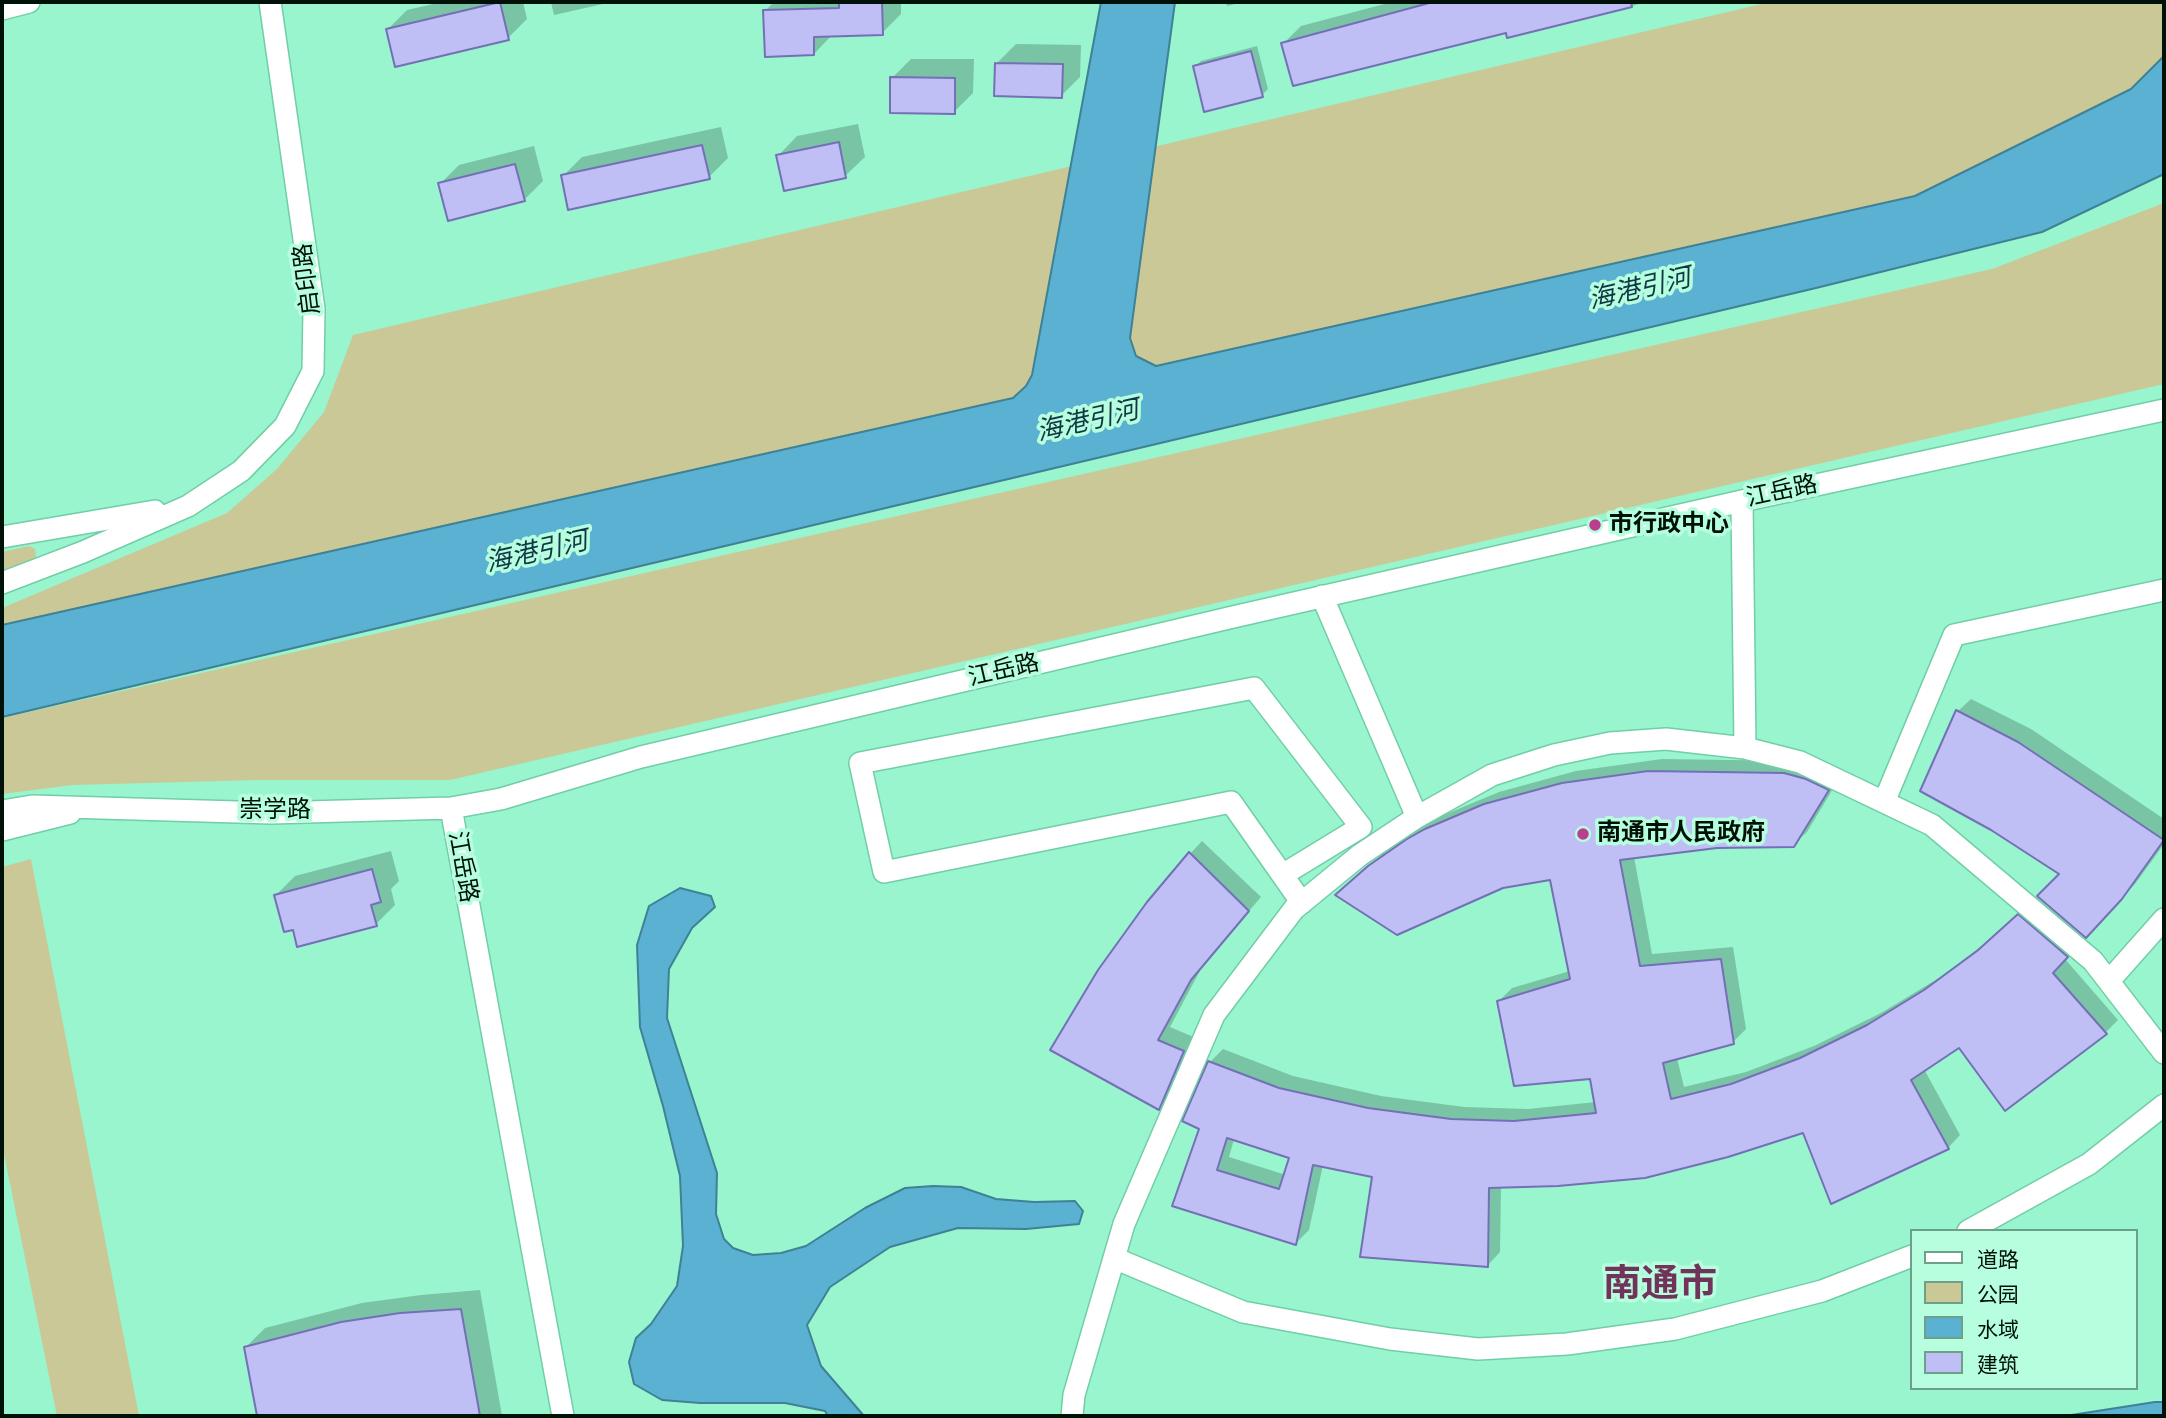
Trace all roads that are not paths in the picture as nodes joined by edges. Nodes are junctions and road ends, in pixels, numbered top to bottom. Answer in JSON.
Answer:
{"nodes":[{"id":1,"x":29,"y":2,"type":"edge"},
{"id":2,"x":270,"y":2,"type":"edge"},
{"id":3,"x":2,"y":9,"type":"edge"},
{"id":4,"x":2164,"y":410,"type":"edge"},
{"id":5,"x":1742,"y":501,"type":"junction"},
{"id":6,"x":188,"y":506,"type":"junction"},
{"id":7,"x":2,"y":537,"type":"edge"},
{"id":8,"x":2,"y":583,"type":"edge"},
{"id":9,"x":2164,"y":590,"type":"edge"},
{"id":10,"x":1322,"y":596,"type":"junction"},
{"id":11,"x":1745,"y":748,"type":"junction"},
{"id":12,"x":1884,"y":802,"type":"junction"},
{"id":13,"x":100,"y":806,"type":"junction"},
{"id":14,"x":451,"y":808,"type":"junction"},
{"id":15,"x":2,"y":811,"type":"edge"},
{"id":16,"x":1417,"y":817,"type":"junction"},
{"id":17,"x":2,"y":830,"type":"edge"},
{"id":18,"x":1284,"y":874,"type":"junction"},
{"id":19,"x":1303,"y":903,"type":"junction"},
{"id":20,"x":2164,"y":919,"type":"edge"},
{"id":21,"x":2109,"y":981,"type":"junction"},
{"id":22,"x":2164,"y":1053,"type":"edge"},
{"id":23,"x":2164,"y":1105,"type":"edge"},
{"id":24,"x":1972,"y":1229,"type":"edge"},
{"id":25,"x":1910,"y":1257,"type":"edge"},
{"id":26,"x":1114,"y":1258,"type":"junction"},
{"id":27,"x":563,"y":1416,"type":"edge"},
{"id":28,"x":1072,"y":1416,"type":"edge"}],
"edges":[{"from":1,"to":3,"type":"street"},
{"from":2,"to":6,"type":"street","name":"启印路"},
{"from":4,"to":5,"type":"street","name":"江岳路"},
{"from":5,"to":10,"type":"street","name":"江岳路"},
{"from":5,"to":11,"type":"street"},
{"from":6,"to":7,"type":"street"},
{"from":6,"to":8,"type":"street"},
{"from":9,"to":12,"type":"street"},
{"from":10,"to":14,"type":"street","name":"江岳路"},
{"from":10,"to":16,"type":"street"},
{"from":11,"to":12,"type":"street"},
{"from":11,"to":16,"type":"street"},
{"from":12,"to":21,"type":"street"},
{"from":13,"to":14,"type":"street","name":"崇学路"},
{"from":13,"to":15,"type":"street","name":"崇学路"},
{"from":13,"to":17,"type":"street","name":"崇学路"},
{"from":14,"to":27,"type":"street","name":"江岳路"},
{"from":16,"to":19,"type":"street"},
{"from":18,"to":18,"type":"street"},
{"from":18,"to":19,"type":"street"},
{"from":19,"to":26,"type":"street"},
{"from":20,"to":21,"type":"street"},
{"from":21,"to":22,"type":"street"},
{"from":23,"to":24,"type":"street"},
{"from":25,"to":26,"type":"street"},
{"from":26,"to":28,"type":"street"}]}
